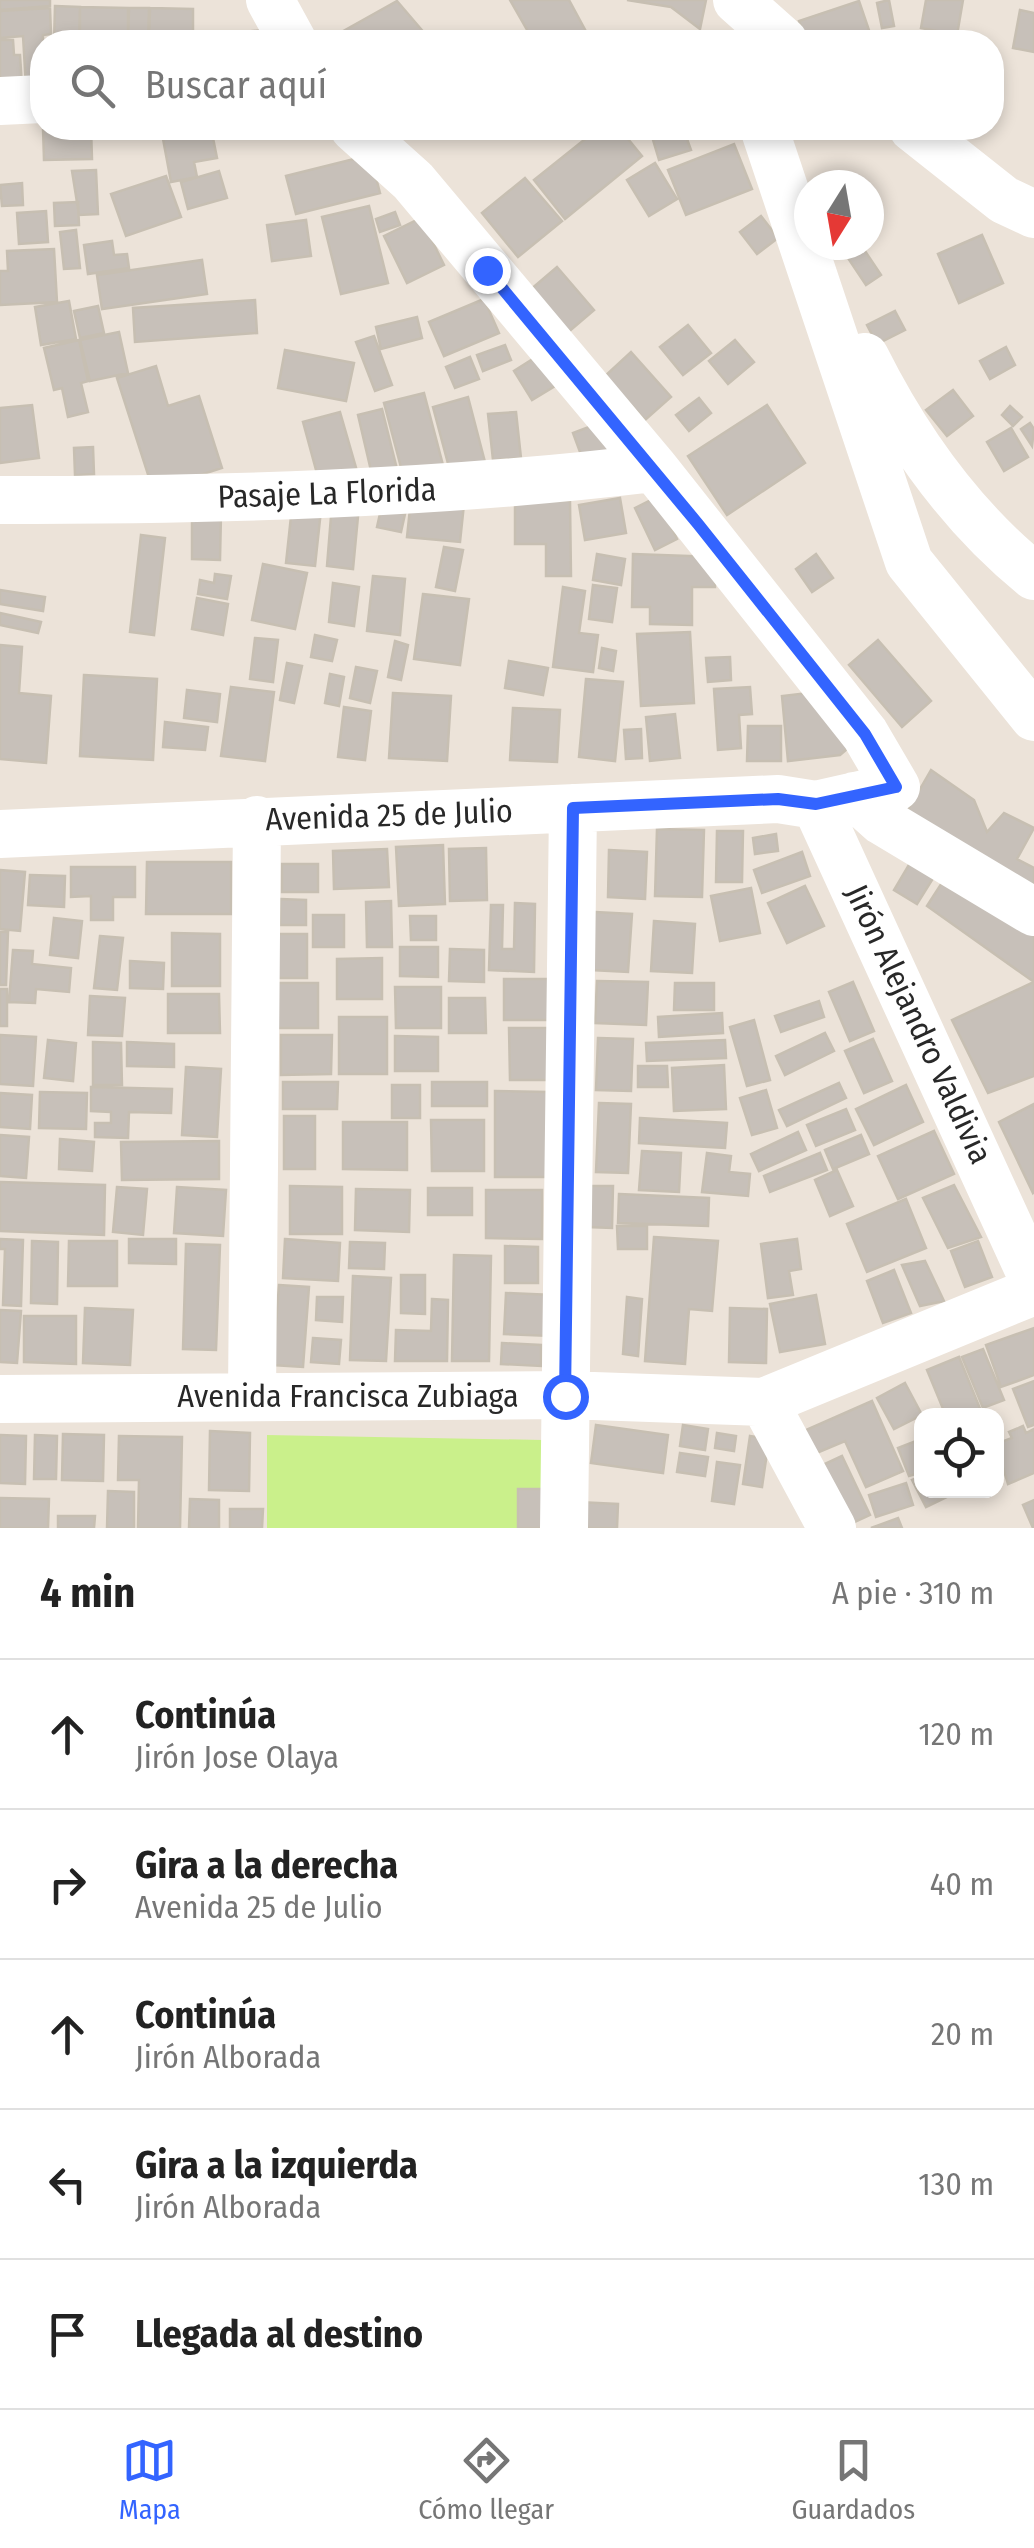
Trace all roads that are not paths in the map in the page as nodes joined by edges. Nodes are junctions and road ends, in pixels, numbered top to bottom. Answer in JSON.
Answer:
{"nodes":[{"id":1,"x":270,"y":0,"type":"edge"},
{"id":2,"x":723,"y":0,"type":"edge"},
{"id":3,"x":737,"y":0,"type":"edge"},
{"id":4,"x":286,"y":30,"type":"edge"},
{"id":5,"x":733,"y":30,"type":"edge"},
{"id":6,"x":771,"y":30,"type":"edge"},
{"id":7,"x":30,"y":100,"type":"edge"},
{"id":8,"x":0,"y":101,"type":"edge"},
{"id":9,"x":367,"y":140,"type":"edge"},
{"id":10,"x":768,"y":140,"type":"edge"},
{"id":11,"x":928,"y":140,"type":"edge"},
{"id":12,"x":1034,"y":214,"type":"edge"},
{"id":13,"x":794,"y":215,"type":"edge"},
{"id":14,"x":809,"y":260,"type":"edge"},
{"id":15,"x":817,"y":260,"type":"edge"},
{"id":16,"x":654,"y":468,"type":"junction"},
{"id":17,"x":0,"y":500,"type":"edge"},
{"id":18,"x":1034,"y":576,"type":"edge"},
{"id":19,"x":1034,"y":716,"type":"edge"},
{"id":20,"x":816,"y":800,"type":"junction"},
{"id":21,"x":573,"y":808,"type":"junction"},
{"id":22,"x":257,"y":820,"type":"junction"},
{"id":23,"x":0,"y":834,"type":"edge"},
{"id":24,"x":1034,"y":912,"type":"edge"},
{"id":25,"x":1024,"y":1223,"type":"edge"},
{"id":26,"x":1034,"y":1281,"type":"edge"},
{"id":27,"x":1034,"y":1291,"type":"edge"},
{"id":28,"x":252,"y":1395,"type":"junction"},
{"id":29,"x":565,"y":1396,"type":"junction"},
{"id":30,"x":0,"y":1398,"type":"edge"},
{"id":31,"x":764,"y":1402,"type":"junction"},
{"id":32,"x":564,"y":1528,"type":"edge"},
{"id":33,"x":832,"y":1528,"type":"edge"}],
"edges":[{"from":1,"to":4,"type":"street"},
{"from":2,"to":5,"type":"street"},
{"from":3,"to":6,"type":"street"},
{"from":7,"to":8,"type":"street"},
{"from":9,"to":16,"type":"street"},
{"from":10,"to":13,"type":"street"},
{"from":11,"to":12,"type":"street"},
{"from":14,"to":19,"type":"street"},
{"from":15,"to":18,"type":"street"},
{"from":16,"to":17,"type":"street","name":"Pasaje La Florida"},
{"from":16,"to":20,"type":"street","name":"Avenida 25 de Julio"},
{"from":20,"to":21,"type":"street","name":"Avenida 25 de Julio"},
{"from":20,"to":24,"type":"street"},
{"from":20,"to":25,"type":"street","name":"Jirón Alejandro Valdivia"},
{"from":21,"to":22,"type":"street","name":"Avenida 25 de Julio"},
{"from":21,"to":29,"type":"street"},
{"from":22,"to":23,"type":"street","name":"Avenida 25 de Julio"},
{"from":22,"to":28,"type":"street"},
{"from":25,"to":26,"type":"street","name":"Jirón Alejandro Valdivia"},
{"from":27,"to":31,"type":"street","name":"Avenida Francisca Zubiaga"},
{"from":28,"to":29,"type":"street","name":"Avenida Francisca Zubiaga"},
{"from":28,"to":30,"type":"street","name":"Avenida Francisca Zubiaga"},
{"from":29,"to":31,"type":"street","name":"Avenida Francisca Zubiaga"},
{"from":29,"to":32,"type":"street"},
{"from":31,"to":33,"type":"street"}]}
